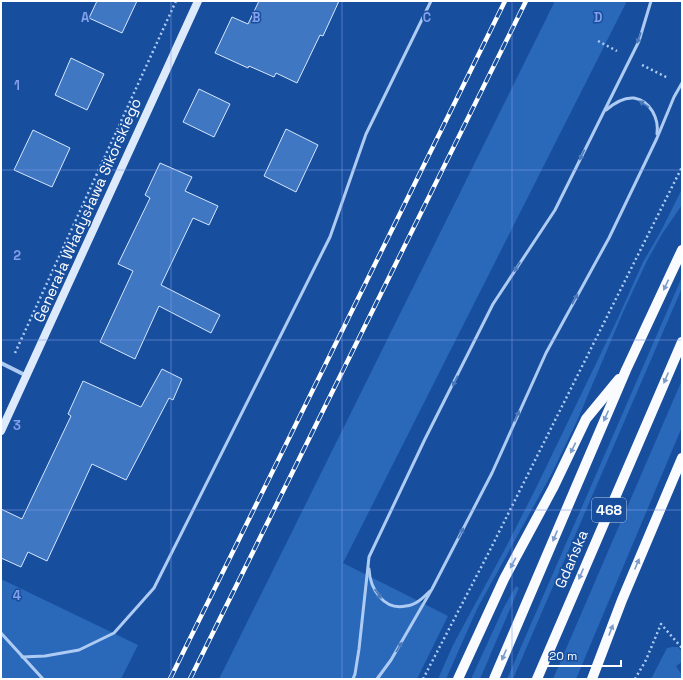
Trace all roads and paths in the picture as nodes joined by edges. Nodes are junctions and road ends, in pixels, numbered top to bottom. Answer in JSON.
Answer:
{"nodes":[{"id":1,"x":176,"y":1,"type":"edge"},
{"id":2,"x":198,"y":1,"type":"edge"},
{"id":3,"x":431,"y":1,"type":"edge"},
{"id":4,"x":651,"y":1,"type":"edge"},
{"id":5,"x":682,"y":83,"type":"edge"},
{"id":6,"x":604,"y":111,"type":"junction"},
{"id":7,"x":657,"y":138,"type":"junction"},
{"id":8,"x":682,"y":167,"type":"edge"},
{"id":9,"x":682,"y":250,"type":"edge"},
{"id":10,"x":682,"y":342,"type":"edge"},
{"id":11,"x":1,"y":363,"type":"edge"},
{"id":12,"x":8,"y":367,"type":"junction"},
{"id":13,"x":626,"y":370,"type":"junction"},
{"id":14,"x":27,"y":376,"type":"junction"},
{"id":15,"x":1,"y":431,"type":"edge"},
{"id":16,"x":682,"y":458,"type":"edge"},
{"id":17,"x":369,"y":557,"type":"junction"},
{"id":18,"x":432,"y":589,"type":"junction"},
{"id":19,"x":1,"y":633,"type":"edge"},
{"id":20,"x":682,"y":648,"type":"edge"},
{"id":21,"x":22,"y":656,"type":"junction"},
{"id":22,"x":43,"y":679,"type":"edge"},
{"id":23,"x":353,"y":679,"type":"edge"},
{"id":24,"x":376,"y":679,"type":"edge"},
{"id":25,"x":423,"y":679,"type":"edge"},
{"id":26,"x":458,"y":679,"type":"edge"},
{"id":27,"x":494,"y":679,"type":"edge"},
{"id":28,"x":537,"y":679,"type":"edge"},
{"id":29,"x":592,"y":679,"type":"edge"},
{"id":30,"x":635,"y":679,"type":"edge"}],
"edges":[{"from":1,"to":12,"type":"path"},
{"from":2,"to":14,"type":"street","name":"Generała Władysława Sikorskiego"},
{"from":3,"to":21,"type":"lane"},
{"from":4,"to":6,"type":"lane","one_way":true},
{"from":5,"to":7,"type":"lane"},
{"from":7,"to":6,"type":"lane","one_way":true},
{"from":6,"to":17,"type":"lane","one_way":true},
{"from":18,"to":7,"type":"lane","one_way":true},
{"from":8,"to":25,"type":"path"},
{"from":9,"to":13,"type":"main road","one_way":true},
{"from":10,"to":28,"type":"main road","name":"Gdańska","number":"468","one_way":true},
{"from":11,"to":12,"type":"street"},
{"from":12,"to":14,"type":"street"},
{"from":13,"to":26,"type":"main road","one_way":true},
{"from":13,"to":27,"type":"main road","one_way":true},
{"from":14,"to":15,"type":"street","name":"Generała Władysława Sikorskiego"},
{"from":29,"to":16,"type":"main road","one_way":true},
{"from":17,"to":18,"type":"lane","one_way":true},
{"from":17,"to":23,"type":"lane"},
{"from":24,"to":18,"type":"lane","one_way":true},
{"from":19,"to":21,"type":"lane"},
{"from":20,"to":30,"type":"path"},
{"from":21,"to":22,"type":"lane"}]}
